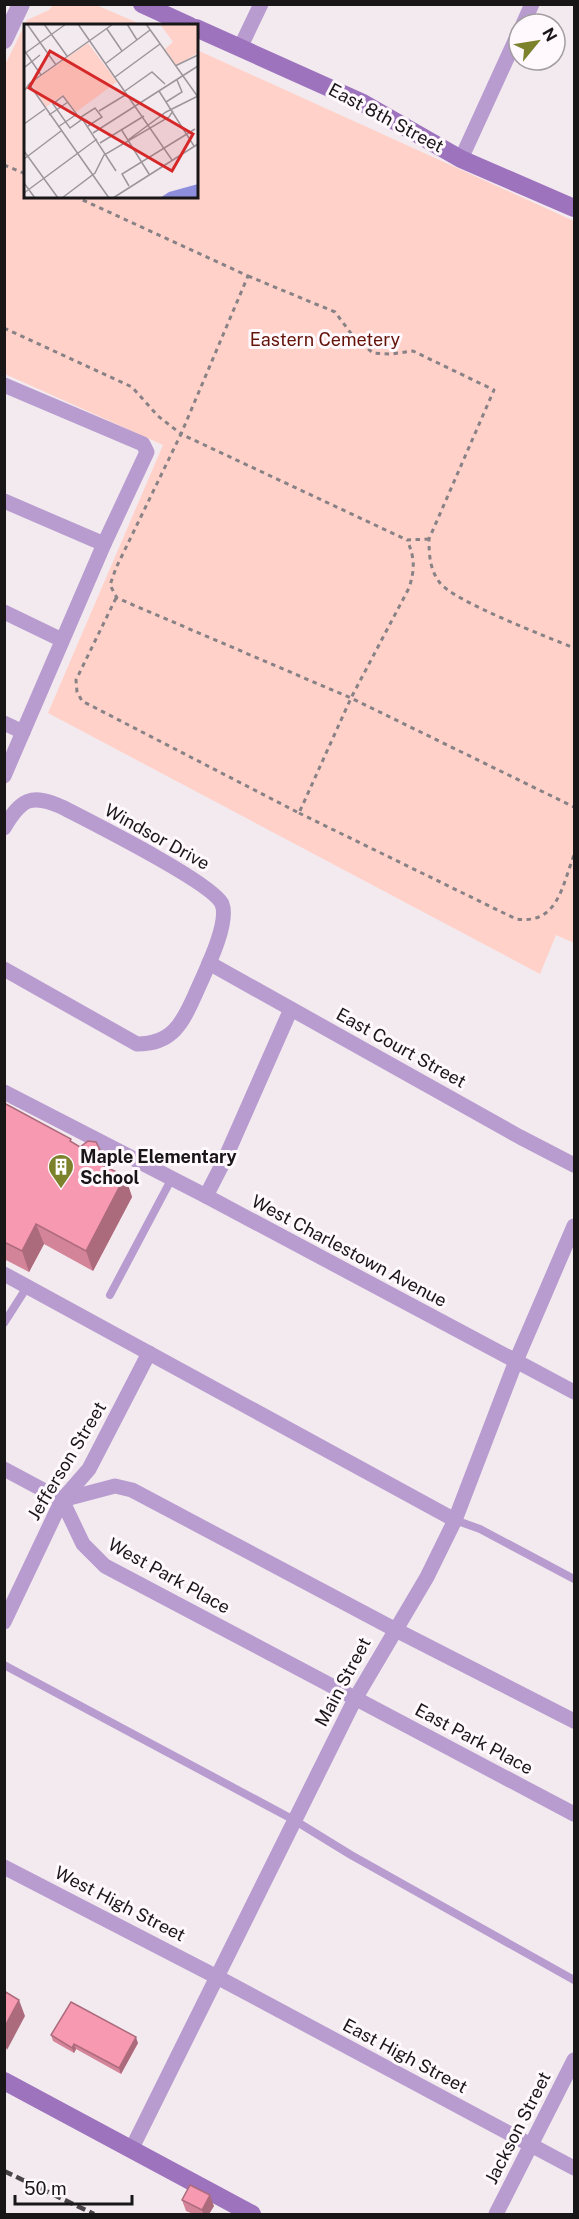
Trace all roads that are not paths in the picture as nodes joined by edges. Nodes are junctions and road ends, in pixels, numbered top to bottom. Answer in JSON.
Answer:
{"nodes":[{"id":1,"x":142,"y":4,"type":"edge"},
{"id":2,"x":261,"y":4,"type":"edge"},
{"id":3,"x":16,"y":10,"type":"edge"},
{"id":4,"x":186,"y":24,"type":"edge"},
{"id":5,"x":198,"y":29,"type":"edge"},
{"id":6,"x":4,"y":40,"type":"edge"},
{"id":7,"x":240,"y":48,"type":"junction"},
{"id":8,"x":507,"y":58,"type":"edge"},
{"id":9,"x":461,"y":159,"type":"junction"},
{"id":10,"x":574,"y":208,"type":"edge"},
{"id":11,"x":4,"y":385,"type":"edge"},
{"id":12,"x":4,"y":501,"type":"edge"},
{"id":13,"x":104,"y":544,"type":"junction"},
{"id":14,"x":4,"y":612,"type":"edge"},
{"id":15,"x":63,"y":640,"type":"junction"},
{"id":16,"x":4,"y":723,"type":"edge"},
{"id":17,"x":23,"y":732,"type":"junction"},
{"id":18,"x":4,"y":776,"type":"edge"},
{"id":19,"x":4,"y":828,"type":"edge"},
{"id":20,"x":209,"y":963,"type":"junction"},
{"id":21,"x":4,"y":969,"type":"edge"},
{"id":22,"x":291,"y":1009,"type":"junction"},
{"id":23,"x":4,"y":1092,"type":"edge"},
{"id":24,"x":574,"y":1165,"type":"edge"},
{"id":25,"x":172,"y":1178,"type":"junction"},
{"id":26,"x":206,"y":1196,"type":"junction"},
{"id":27,"x":574,"y":1226,"type":"edge"},
{"id":28,"x":4,"y":1274,"type":"edge"},
{"id":29,"x":27,"y":1287,"type":"junction"},
{"id":30,"x":110,"y":1295,"type":"dead end"},
{"id":31,"x":4,"y":1323,"type":"edge"},
{"id":32,"x":149,"y":1353,"type":"junction"},
{"id":33,"x":516,"y":1361,"type":"junction"},
{"id":34,"x":574,"y":1392,"type":"edge"},
{"id":35,"x":4,"y":1469,"type":"edge"},
{"id":36,"x":62,"y":1500,"type":"junction"},
{"id":37,"x":455,"y":1520,"type":"junction"},
{"id":38,"x":574,"y":1580,"type":"edge"},
{"id":39,"x":4,"y":1622,"type":"edge"},
{"id":40,"x":394,"y":1629,"type":"junction"},
{"id":41,"x":4,"y":1665,"type":"edge"},
{"id":42,"x":355,"y":1699,"type":"junction"},
{"id":43,"x":574,"y":1721,"type":"edge"},
{"id":44,"x":574,"y":1814,"type":"edge"},
{"id":45,"x":294,"y":1820,"type":"junction"},
{"id":46,"x":4,"y":1867,"type":"edge"},
{"id":47,"x":217,"y":1977,"type":"junction"},
{"id":48,"x":574,"y":1980,"type":"edge"},
{"id":49,"x":574,"y":2060,"type":"edge"},
{"id":50,"x":4,"y":2081,"type":"edge"},
{"id":51,"x":530,"y":2146,"type":"junction"},
{"id":52,"x":131,"y":2150,"type":"junction"},
{"id":53,"x":574,"y":2168,"type":"edge"},
{"id":54,"x":252,"y":2214,"type":"edge"},
{"id":55,"x":496,"y":2214,"type":"edge"}],
"edges":[{"from":1,"to":4,"type":"main road"},
{"from":2,"to":7,"type":"street"},
{"from":3,"to":6,"type":"street"},
{"from":5,"to":7,"type":"main road","name":"East 8th Street"},
{"from":7,"to":9,"type":"main road","name":"East 8th Street"},
{"from":8,"to":9,"type":"street"},
{"from":9,"to":10,"type":"main road","name":"East 8th Street"},
{"from":11,"to":13,"type":"street"},
{"from":12,"to":13,"type":"street"},
{"from":13,"to":15,"type":"street"},
{"from":14,"to":15,"type":"street"},
{"from":15,"to":17,"type":"street"},
{"from":16,"to":17,"type":"street"},
{"from":17,"to":18,"type":"street"},
{"from":19,"to":20,"type":"street","name":"Windsor Drive"},
{"from":20,"to":21,"type":"street","name":"Windsor Drive"},
{"from":20,"to":22,"type":"street","name":"East Court Street"},
{"from":22,"to":24,"type":"street","name":"East Court Street"},
{"from":22,"to":26,"type":"street"},
{"from":23,"to":25,"type":"street","name":"West Charlestown Avenue"},
{"from":25,"to":26,"type":"street","name":"West Charlestown Avenue"},
{"from":25,"to":30,"type":"lane"},
{"from":26,"to":33,"type":"street","name":"West Charlestown Avenue"},
{"from":27,"to":33,"type":"street","name":"Main Street"},
{"from":28,"to":29,"type":"street"},
{"from":29,"to":31,"type":"lane"},
{"from":29,"to":32,"type":"street"},
{"from":32,"to":36,"type":"street","name":"Jefferson Street"},
{"from":32,"to":37,"type":"street"},
{"from":33,"to":34,"type":"street","name":"West Charlestown Avenue"},
{"from":33,"to":37,"type":"street","name":"Main Street"},
{"from":35,"to":36,"type":"street"},
{"from":36,"to":39,"type":"street","name":"Jefferson Street"},
{"from":36,"to":40,"type":"street"},
{"from":36,"to":42,"type":"street","name":"West Park Place"},
{"from":37,"to":38,"type":"lane"},
{"from":37,"to":40,"type":"street","name":"Main Street"},
{"from":40,"to":42,"type":"street","name":"Main Street"},
{"from":40,"to":43,"type":"street"},
{"from":41,"to":45,"type":"lane"},
{"from":42,"to":44,"type":"street","name":"East Park Place"},
{"from":42,"to":45,"type":"street","name":"Main Street"},
{"from":45,"to":47,"type":"street","name":"Main Street"},
{"from":45,"to":48,"type":"lane"},
{"from":46,"to":47,"type":"street","name":"West High Street"},
{"from":47,"to":51,"type":"street","name":"East High Street"},
{"from":47,"to":52,"type":"street","name":"Main Street"},
{"from":49,"to":51,"type":"street","name":"Jackson Street"},
{"from":50,"to":52,"type":"main road"},
{"from":51,"to":53,"type":"street","name":"East High Street"},
{"from":51,"to":55,"type":"street","name":"Jackson Street"},
{"from":52,"to":54,"type":"main road"}]}
